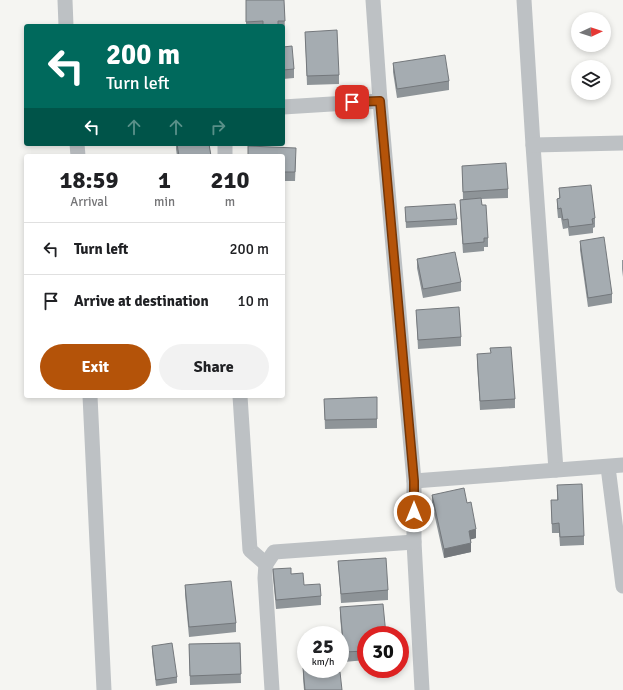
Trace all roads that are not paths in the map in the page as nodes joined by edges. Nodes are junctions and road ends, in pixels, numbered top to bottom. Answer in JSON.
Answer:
{"nodes":[{"id":1,"x":64,"y":0,"type":"edge"},
{"id":2,"x":373,"y":0,"type":"edge"},
{"id":3,"x":524,"y":0,"type":"edge"},
{"id":4,"x":66,"y":24,"type":"edge"},
{"id":5,"x":380,"y":101,"type":"junction"},
{"id":6,"x":285,"y":107,"type":"edge"},
{"id":7,"x":623,"y":143,"type":"edge"},
{"id":8,"x":533,"y":145,"type":"junction"},
{"id":9,"x":90,"y":398,"type":"edge"},
{"id":10,"x":240,"y":398,"type":"edge"},
{"id":11,"x":623,"y":465,"type":"edge"},
{"id":12,"x":608,"y":467,"type":"junction"},
{"id":13,"x":556,"y":470,"type":"junction"},
{"id":14,"x":414,"y":481,"type":"junction"},
{"id":15,"x":414,"y":542,"type":"junction"},
{"id":16,"x":266,"y":564,"type":"junction"},
{"id":17,"x":623,"y":586,"type":"edge"},
{"id":18,"x":104,"y":690,"type":"edge"},
{"id":19,"x":272,"y":690,"type":"edge"},
{"id":20,"x":422,"y":690,"type":"edge"}],
"edges":[{"from":1,"to":4,"type":"street"},
{"from":2,"to":5,"type":"street"},
{"from":3,"to":8,"type":"street"},
{"from":5,"to":6,"type":"street"},
{"from":5,"to":14,"type":"street"},
{"from":7,"to":8,"type":"street"},
{"from":8,"to":13,"type":"street"},
{"from":9,"to":18,"type":"street"},
{"from":10,"to":16,"type":"street"},
{"from":11,"to":12,"type":"street"},
{"from":12,"to":13,"type":"street"},
{"from":12,"to":17,"type":"street"},
{"from":13,"to":14,"type":"street"},
{"from":14,"to":15,"type":"street"},
{"from":15,"to":16,"type":"street"},
{"from":15,"to":20,"type":"street"},
{"from":16,"to":19,"type":"street"}]}
